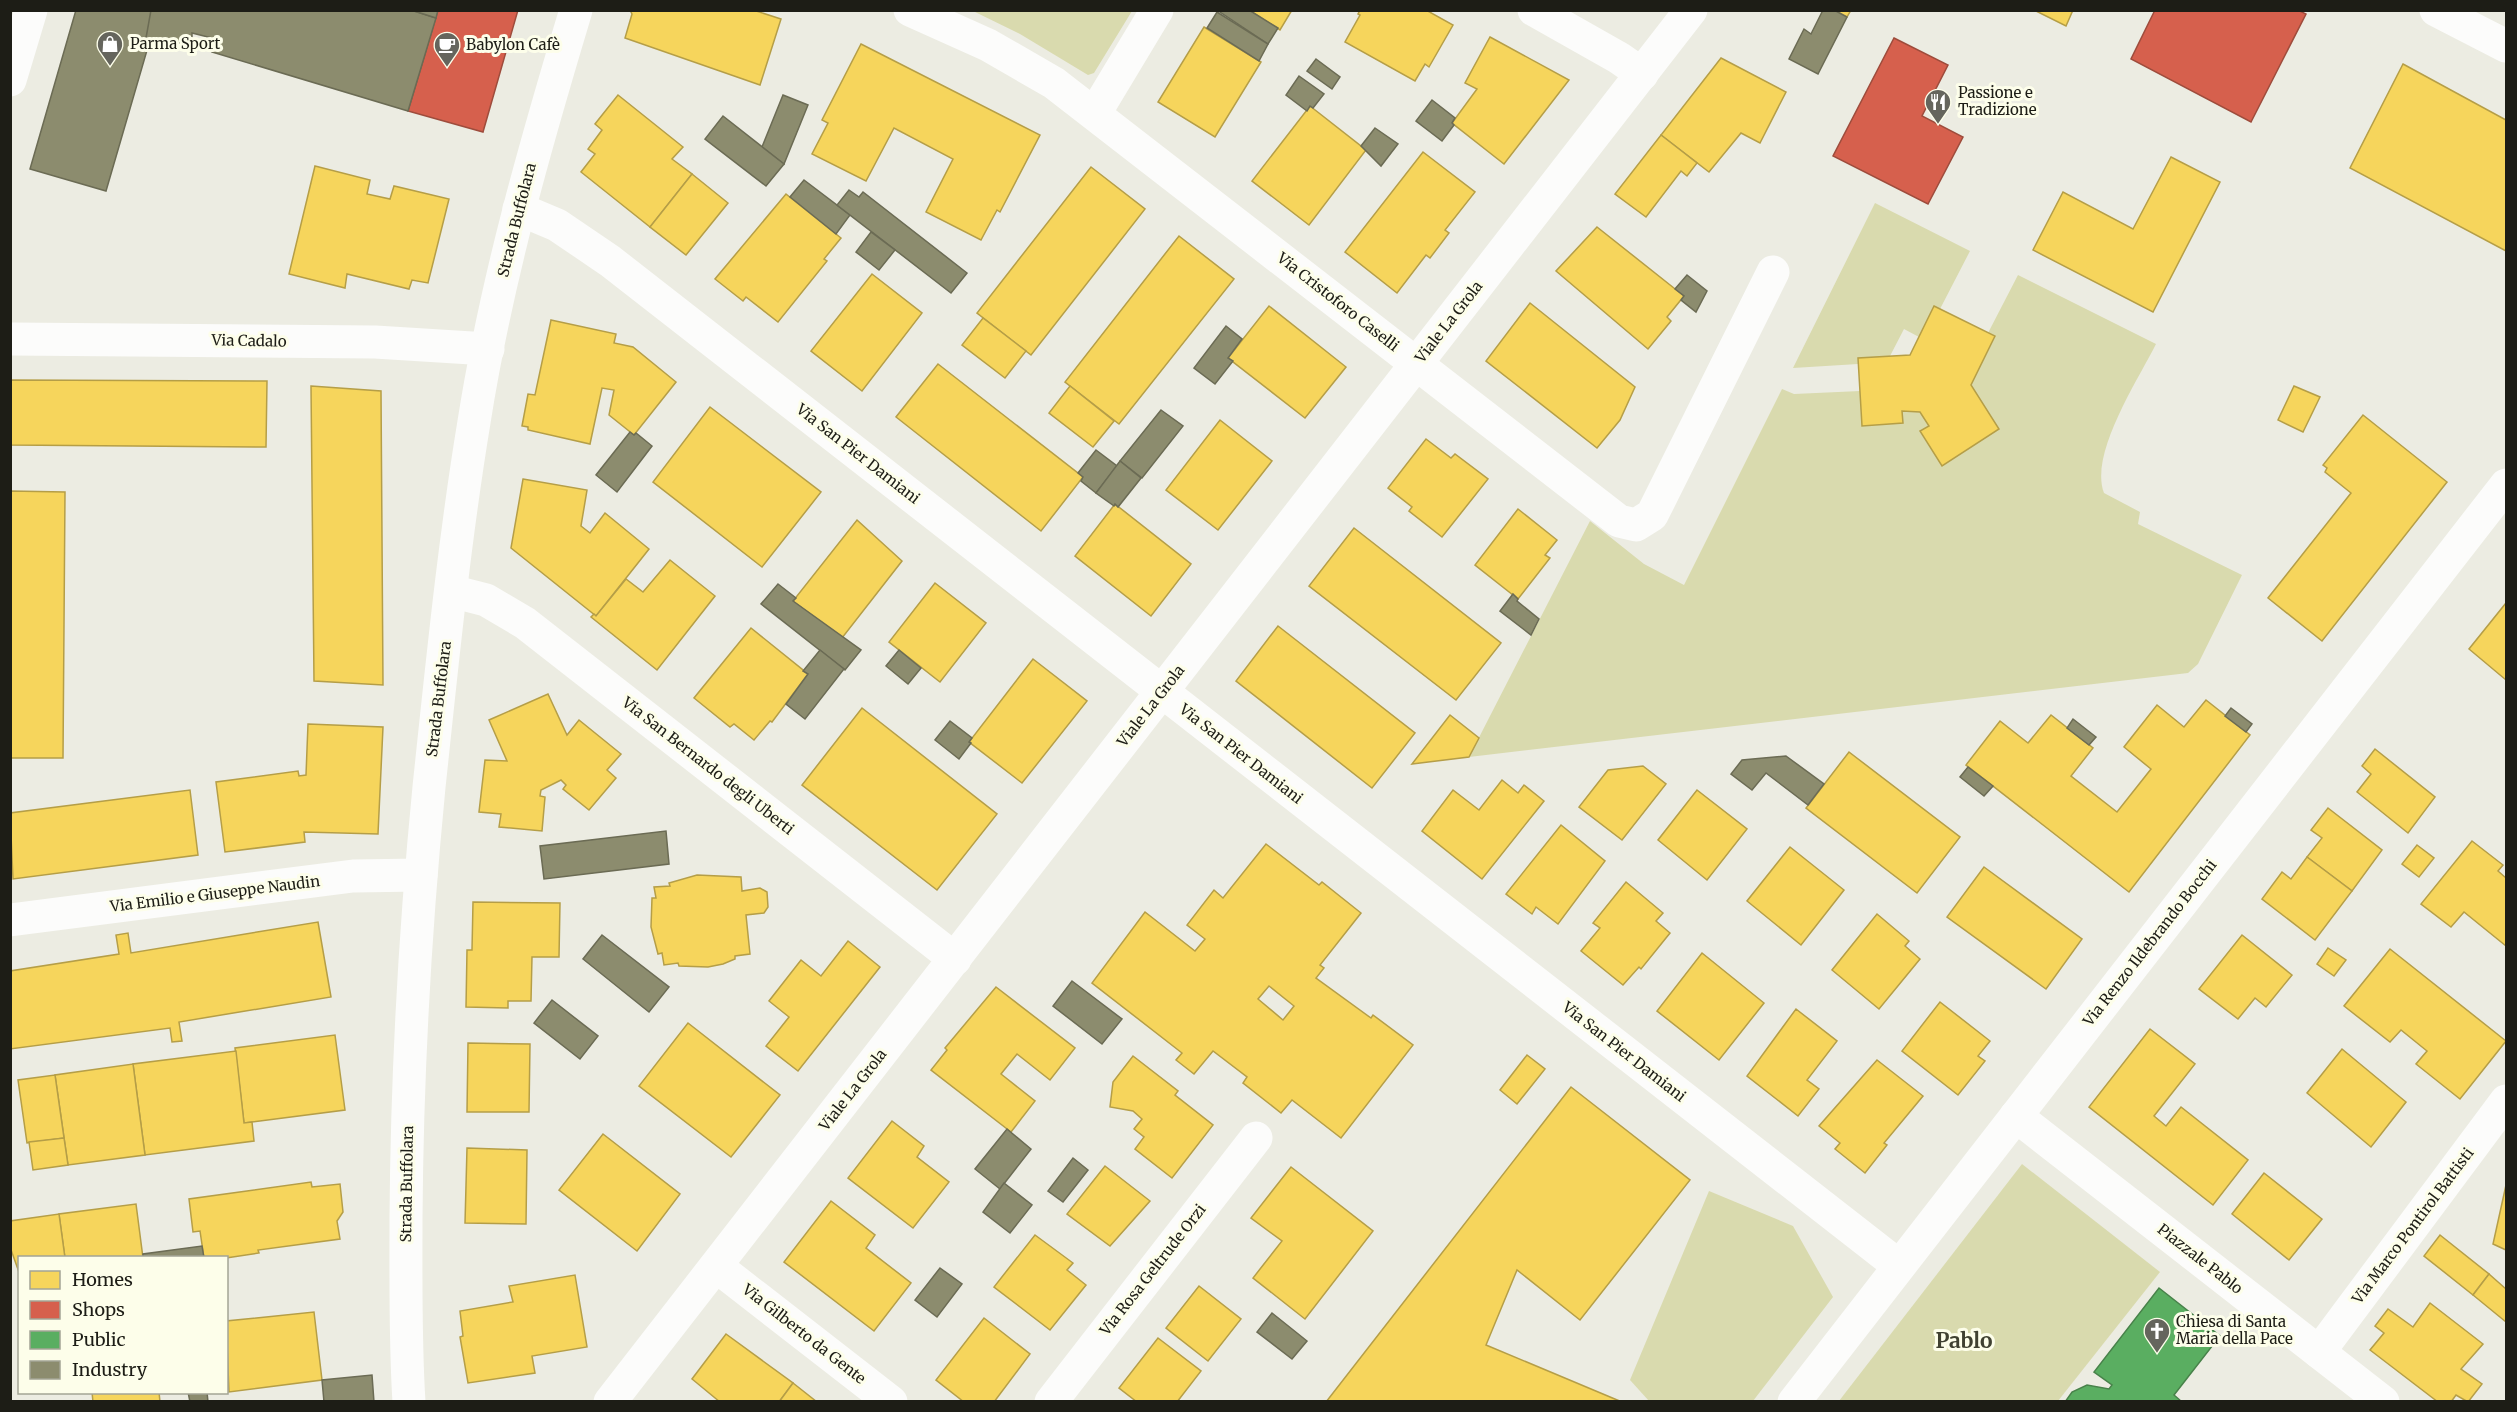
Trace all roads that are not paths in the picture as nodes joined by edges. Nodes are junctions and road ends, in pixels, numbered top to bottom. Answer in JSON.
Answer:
{"nodes":[{"id":1,"x":31,"y":10,"type":"edge"},
{"id":2,"x":576,"y":10,"type":"edge"},
{"id":3,"x":1157,"y":10,"type":"edge"},
{"id":4,"x":1534,"y":10,"type":"edge"},
{"id":5,"x":1690,"y":10,"type":"edge"},
{"id":6,"x":2436,"y":10,"type":"edge"},
{"id":7,"x":916,"y":11,"type":"edge"},
{"id":8,"x":2506,"y":46,"type":"edge"},
{"id":9,"x":1642,"y":74,"type":"junction"},
{"id":10,"x":10,"y":80,"type":"edge"},
{"id":11,"x":1095,"y":113,"type":"junction"},
{"id":12,"x":519,"y":209,"type":"junction"},
{"id":13,"x":1773,"y":272,"type":"dead end"},
{"id":14,"x":10,"y":339,"type":"edge"},
{"id":15,"x":488,"y":349,"type":"junction"},
{"id":16,"x":1417,"y":363,"type":"junction"},
{"id":17,"x":2505,"y":489,"type":"edge"},
{"id":18,"x":451,"y":591,"type":"junction"},
{"id":19,"x":1162,"y":692,"type":"junction"},
{"id":20,"x":421,"y":874,"type":"junction"},
{"id":21,"x":10,"y":920,"type":"edge"},
{"id":22,"x":955,"y":959,"type":"junction"},
{"id":23,"x":2506,"y":1101,"type":"edge"},
{"id":24,"x":2016,"y":1116,"type":"junction"},
{"id":25,"x":1256,"y":1138,"type":"dead end"},
{"id":26,"x":716,"y":1266,"type":"junction"},
{"id":27,"x":1899,"y":1266,"type":"junction"},
{"id":28,"x":2319,"y":1352,"type":"junction"},
{"id":29,"x":409,"y":1401,"type":"edge"},
{"id":30,"x":610,"y":1401,"type":"edge"},
{"id":31,"x":891,"y":1401,"type":"edge"},
{"id":32,"x":1051,"y":1401,"type":"edge"},
{"id":33,"x":1794,"y":1401,"type":"edge"},
{"id":34,"x":2383,"y":1401,"type":"edge"}],
"edges":[{"from":1,"to":10,"type":"street"},
{"from":2,"to":12,"type":"street","name":"Strada Buffolara"},
{"from":3,"to":11,"type":"street"},
{"from":4,"to":9,"type":"street"},
{"from":5,"to":9,"type":"street","name":"Viale La Grola"},
{"from":6,"to":8,"type":"street"},
{"from":7,"to":11,"type":"street","name":"Via Cristoforo Caselli"},
{"from":9,"to":16,"type":"street","name":"Viale La Grola"},
{"from":11,"to":16,"type":"street","name":"Via Cristoforo Caselli"},
{"from":12,"to":15,"type":"street","name":"Strada Buffolara"},
{"from":12,"to":19,"type":"street","name":"Via San Pier Damiani"},
{"from":13,"to":16,"type":"street","name":"Via Cristoforo Caselli"},
{"from":14,"to":15,"type":"street","name":"Via Cadalo"},
{"from":15,"to":18,"type":"street","name":"Strada Buffolara"},
{"from":16,"to":19,"type":"street","name":"Viale La Grola"},
{"from":17,"to":24,"type":"street","name":"Via Renzo Ildebrando Bocchi"},
{"from":18,"to":20,"type":"street","name":"Strada Buffolara"},
{"from":18,"to":22,"type":"street","name":"Via San Bernardo degli Uberti"},
{"from":19,"to":22,"type":"street","name":"Viale La Grola"},
{"from":19,"to":27,"type":"street","name":"Via San Pier Damiani"},
{"from":20,"to":21,"type":"street","name":"Via Emilio e Giuseppe Naudin"},
{"from":20,"to":29,"type":"street","name":"Strada Buffolara"},
{"from":22,"to":26,"type":"street","name":"Viale La Grola"},
{"from":23,"to":28,"type":"street","name":"Via Marco Pontirol Battisti"},
{"from":24,"to":27,"type":"street","name":"Via Renzo Ildebrando Bocchi"},
{"from":24,"to":28,"type":"street","name":"Piazzale Pablo"},
{"from":25,"to":32,"type":"street","name":"Via Rosa Geltrude Orzi"},
{"from":26,"to":30,"type":"street","name":"Viale La Grola"},
{"from":26,"to":31,"type":"street","name":"Via Gilberto da Gente"},
{"from":27,"to":33,"type":"street","name":"Via Renzo Ildebrando Bocchi"},
{"from":28,"to":34,"type":"street","name":"Piazzale Pablo"}]}
